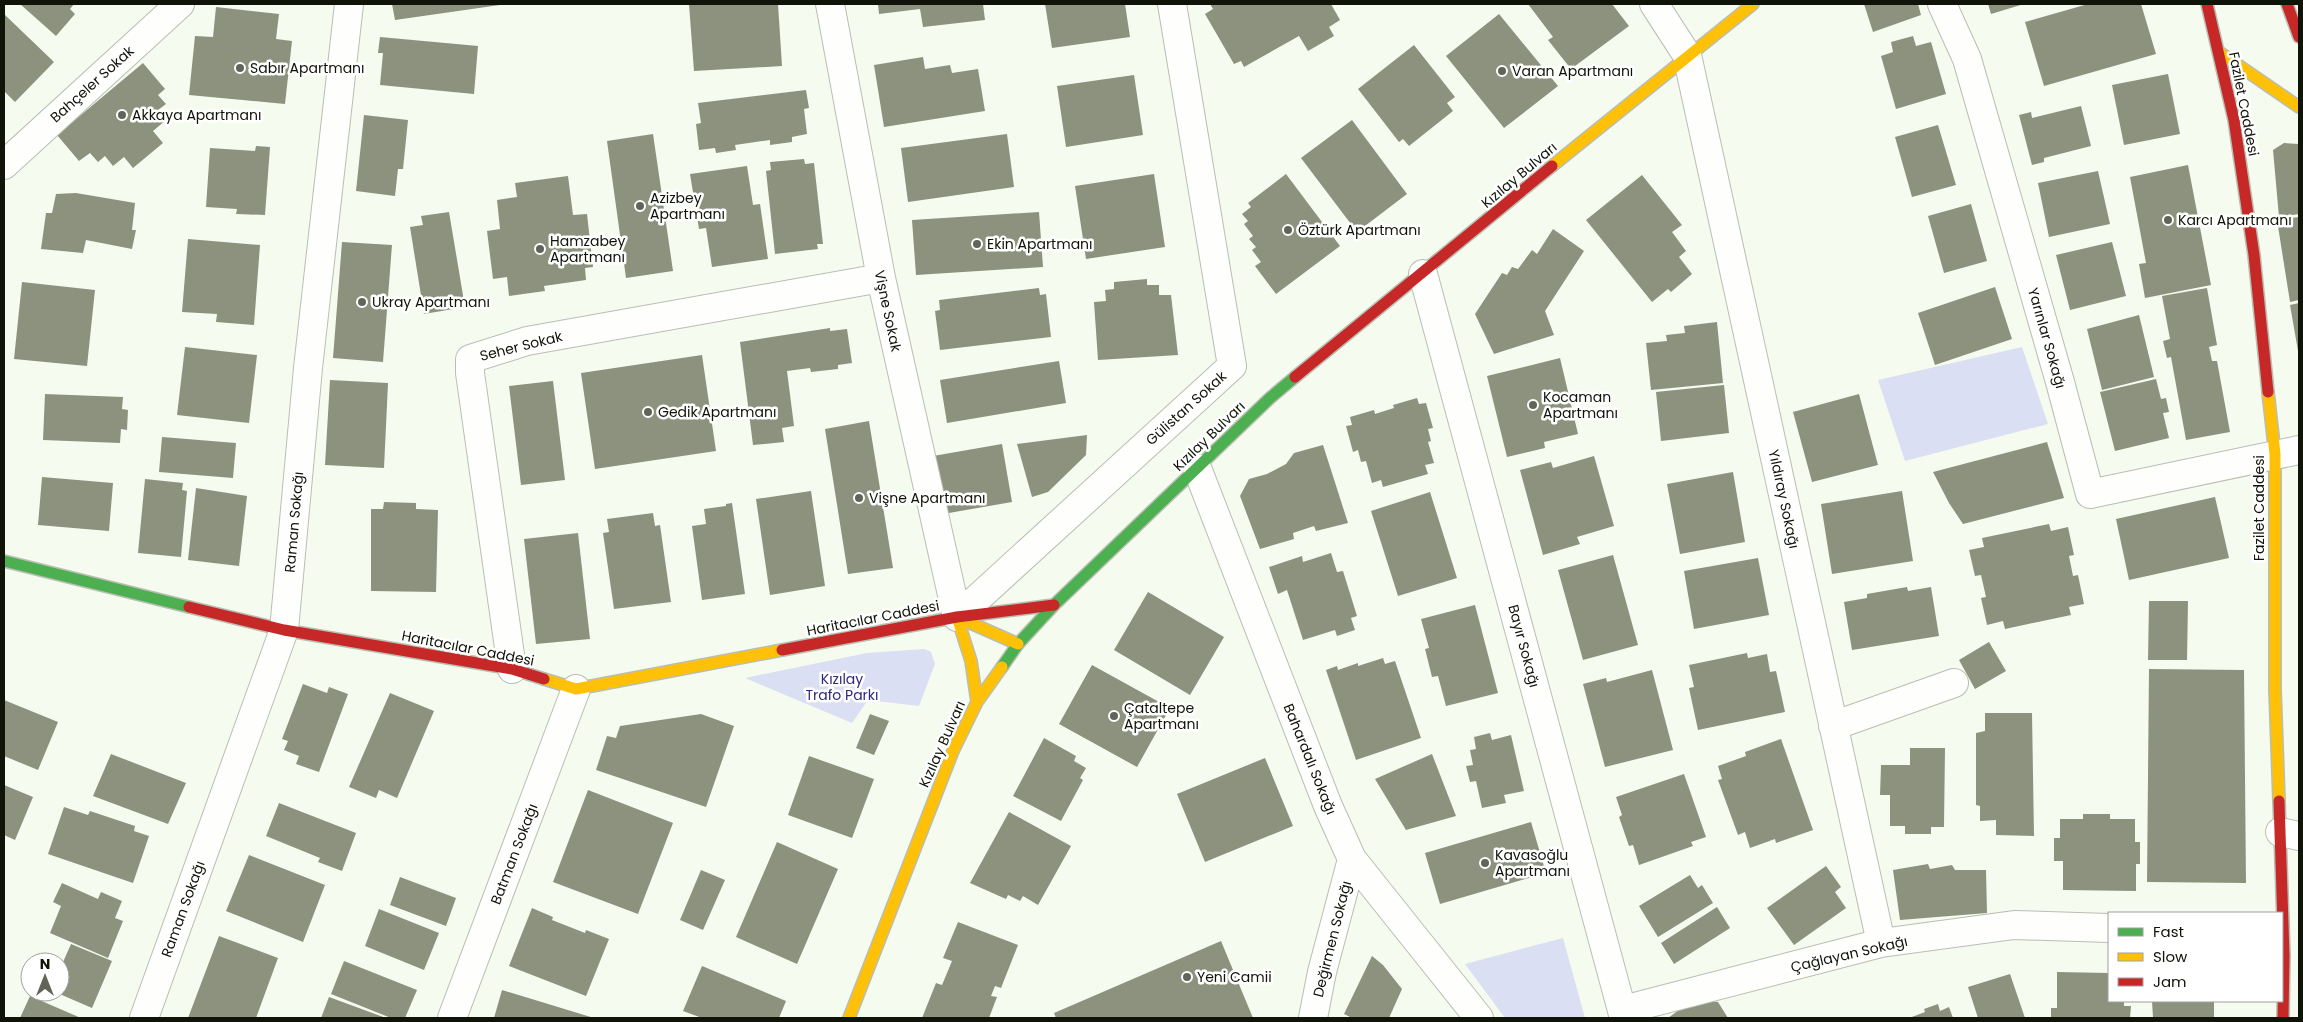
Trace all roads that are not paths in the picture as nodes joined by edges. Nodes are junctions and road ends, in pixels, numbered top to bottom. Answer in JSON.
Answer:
{"nodes":[{"id":1,"x":180,"y":4,"type":"edge"},
{"id":2,"x":349,"y":4,"type":"edge"},
{"id":3,"x":830,"y":4,"type":"edge"},
{"id":4,"x":1172,"y":4,"type":"edge"},
{"id":5,"x":1654,"y":4,"type":"edge"},
{"id":6,"x":1752,"y":4,"type":"edge"},
{"id":7,"x":1942,"y":4,"type":"edge"},
{"id":8,"x":2207,"y":4,"type":"edge"},
{"id":9,"x":2287,"y":4,"type":"edge"},
{"id":10,"x":2299,"y":37,"type":"edge"},
{"id":11,"x":2219,"y":52,"type":"junction"},
{"id":12,"x":1687,"y":55,"type":"junction"},
{"id":13,"x":2299,"y":107,"type":"edge"},
{"id":14,"x":4,"y":164,"type":"edge"},
{"id":15,"x":1423,"y":274,"type":"junction"},
{"id":16,"x":881,"y":278,"type":"junction"},
{"id":17,"x":2287,"y":452,"type":"edge"},
{"id":18,"x":1197,"y":468,"type":"junction"},
{"id":19,"x":4,"y":561,"type":"edge"},
{"id":20,"x":1054,"y":604,"type":"junction"},
{"id":21,"x":957,"y":617,"type":"junction"},
{"id":22,"x":284,"y":630,"type":"junction"},
{"id":23,"x":1018,"y":644,"type":"junction"},
{"id":24,"x":512,"y":669,"type":"junction"},
{"id":25,"x":1954,"y":683,"type":"dead end"},
{"id":26,"x":576,"y":689,"type":"junction"},
{"id":27,"x":977,"y":702,"type":"junction"},
{"id":28,"x":1833,"y":726,"type":"junction"},
{"id":29,"x":2289,"y":834,"type":"edge"},
{"id":30,"x":1352,"y":859,"type":"junction"},
{"id":31,"x":2108,"y":928,"type":"edge"},
{"id":32,"x":2283,"y":934,"type":"edge"},
{"id":33,"x":1881,"y":943,"type":"junction"},
{"id":34,"x":1624,"y":1014,"type":"edge"},
{"id":35,"x":144,"y":1018,"type":"edge"},
{"id":36,"x":452,"y":1018,"type":"edge"},
{"id":37,"x":849,"y":1018,"type":"edge"},
{"id":38,"x":1314,"y":1018,"type":"edge"},
{"id":39,"x":1479,"y":1018,"type":"edge"},
{"id":40,"x":2283,"y":1018,"type":"edge"}],
"edges":[{"from":1,"to":14,"type":"street","name":"Bahçeler Sokak"},
{"from":2,"to":22,"type":"street","name":"Raman Sokağı"},
{"from":3,"to":16,"type":"street","name":"Vişne Sokak"},
{"from":4,"to":21,"type":"street","name":"Gülistan Sokak"},
{"from":5,"to":12,"type":"street"},
{"from":6,"to":12,"type":"street","name":"Kızılay Bulvarı"},
{"from":7,"to":17,"type":"street","name":"Yarınlar Sokağı"},
{"from":8,"to":11,"type":"street","name":"Fazilet Caddesi"},
{"from":9,"to":10,"type":"street"},
{"from":11,"to":13,"type":"street"},
{"from":11,"to":17,"type":"street","name":"Fazilet Caddesi"},
{"from":12,"to":15,"type":"street","name":"Kızılay Bulvarı"},
{"from":12,"to":28,"type":"street","name":"Yıldıray Sokağı"},
{"from":15,"to":18,"type":"street","name":"Kızılay Bulvarı"},
{"from":15,"to":34,"type":"street","name":"Bayır Sokağı"},
{"from":16,"to":21,"type":"street","name":"Vişne Sokak"},
{"from":16,"to":24,"type":"street","name":"Seher Sokak"},
{"from":17,"to":29,"type":"street","name":"Fazilet Caddesi"},
{"from":18,"to":20,"type":"street","name":"Kızılay Bulvarı"},
{"from":18,"to":30,"type":"street","name":"Bahardalı Sokağı"},
{"from":19,"to":22,"type":"street","name":"Haritacılar Caddesi"},
{"from":20,"to":21,"type":"street","name":"Haritacılar Caddesi"},
{"from":20,"to":23,"type":"street","name":"Kızılay Bulvarı"},
{"from":21,"to":23,"type":"street"},
{"from":21,"to":26,"type":"street","name":"Haritacılar Caddesi"},
{"from":21,"to":27,"type":"street"},
{"from":22,"to":24,"type":"street","name":"Haritacılar Caddesi"},
{"from":22,"to":35,"type":"street","name":"Raman Sokağı"},
{"from":23,"to":27,"type":"street","name":"Kızılay Bulvarı"},
{"from":24,"to":26,"type":"street","name":"Haritacılar Caddesi"},
{"from":25,"to":28,"type":"street"},
{"from":26,"to":36,"type":"street","name":"Batman Sokağı"},
{"from":27,"to":37,"type":"street","name":"Kızılay Bulvarı"},
{"from":28,"to":33,"type":"street","name":"Yıldıray Sokağı"},
{"from":29,"to":32,"type":"street","name":"Fazilet Caddesi"},
{"from":30,"to":38,"type":"street","name":"Değirmen Sokağı"},
{"from":30,"to":39,"type":"street","name":"Bahardalı Sokağı"},
{"from":31,"to":33,"type":"street","name":"Çağlayan Sokağı"},
{"from":32,"to":40,"type":"street","name":"Fazilet Caddesi"},
{"from":33,"to":34,"type":"street","name":"Çağlayan Sokağı"}]}
